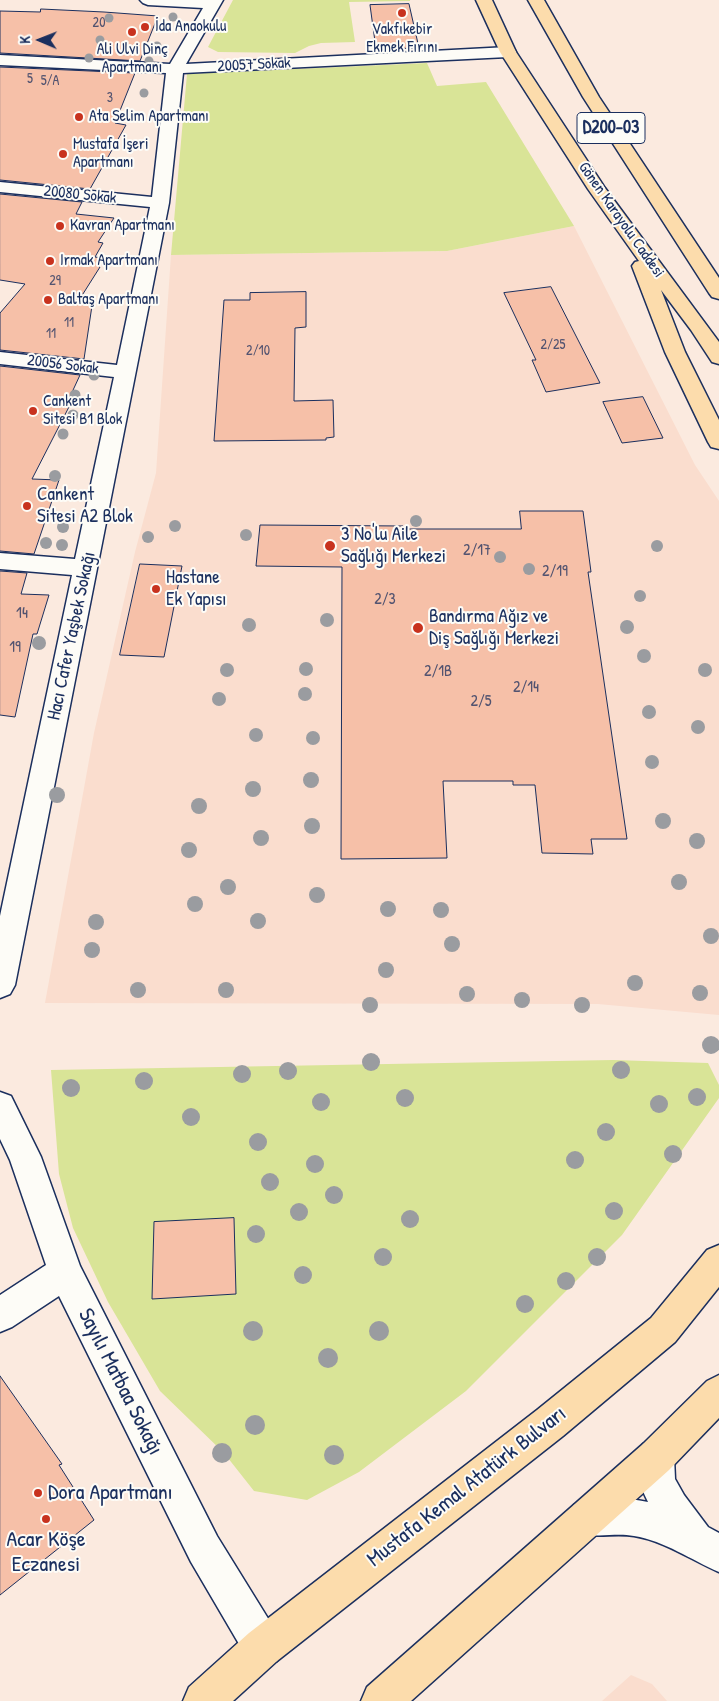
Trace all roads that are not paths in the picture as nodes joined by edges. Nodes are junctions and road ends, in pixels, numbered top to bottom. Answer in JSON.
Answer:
{"nodes":[{"id":1,"x":148,"y":0,"type":"edge"},
{"id":2,"x":484,"y":0,"type":"edge"},
{"id":3,"x":536,"y":0,"type":"edge"},
{"id":4,"x":214,"y":2,"type":"edge"},
{"id":5,"x":508,"y":52,"type":"junction"},
{"id":6,"x":0,"y":60,"type":"edge"},
{"id":7,"x":175,"y":69,"type":"junction"},
{"id":8,"x":0,"y":187,"type":"edge"},
{"id":9,"x":160,"y":203,"type":"junction"},
{"id":10,"x":632,"y":239,"type":"junction"},
{"id":11,"x":692,"y":252,"type":"junction"},
{"id":12,"x":719,"y":277,"type":"edge"},
{"id":13,"x":719,"y":293,"type":"edge"},
{"id":14,"x":0,"y":358,"type":"edge"},
{"id":15,"x":719,"y":358,"type":"edge"},
{"id":16,"x":125,"y":372,"type":"junction"},
{"id":17,"x":719,"y":442,"type":"edge"},
{"id":18,"x":0,"y":561,"type":"edge"},
{"id":19,"x":85,"y":568,"type":"junction"},
{"id":20,"x":0,"y":985,"type":"edge"},
{"id":21,"x":0,"y":1106,"type":"edge"},
{"id":22,"x":719,"y":1261,"type":"edge"},
{"id":23,"x":65,"y":1272,"type":"junction"},
{"id":24,"x":0,"y":1315,"type":"edge"},
{"id":25,"x":719,"y":1393,"type":"edge"},
{"id":26,"x":656,"y":1457,"type":"junction"},
{"id":27,"x":587,"y":1518,"type":"junction"},
{"id":28,"x":708,"y":1547,"type":"edge"},
{"id":29,"x":263,"y":1647,"type":"junction"},
{"id":30,"x":203,"y":1701,"type":"edge"},
{"id":31,"x":381,"y":1701,"type":"edge"}],
"edges":[{"from":1,"to":4,"type":"street"},
{"from":2,"to":5,"type":"main road","name":"Gönen Karayolu Caddesi","number":"D200-03"},
{"from":3,"to":11,"type":"main road","number":"D200-03"},
{"from":4,"to":7,"type":"street","name":"Hacı Cafer Yaşbek Sokağı"},
{"from":5,"to":7,"type":"street","name":"20057 Sokak"},
{"from":5,"to":10,"type":"main road","name":"Gönen Karayolu Caddesi","number":"D200-03"},
{"from":6,"to":7,"type":"street","name":"20057 Sokak"},
{"from":7,"to":9,"type":"street","name":"Hacı Cafer Yaşbek Sokağı"},
{"from":8,"to":9,"type":"street","name":"20080 Sokak"},
{"from":9,"to":16,"type":"street","name":"Hacı Cafer Yaşbek Sokağı"},
{"from":10,"to":15,"type":"main road","name":"Gönen Karayolu Caddesi","number":"D200-03"},
{"from":10,"to":17,"type":"main road"},
{"from":11,"to":12,"type":"main road"},
{"from":11,"to":13,"type":"main road","number":"D200-03"},
{"from":14,"to":16,"type":"street","name":"20056 Sokak"},
{"from":16,"to":19,"type":"street","name":"Hacı Cafer Yaşbek Sokağı"},
{"from":18,"to":19,"type":"street"},
{"from":19,"to":20,"type":"street","name":"Hacı Cafer Yaşbek Sokağı"},
{"from":21,"to":23,"type":"street","name":"Sayılı Matbaa Sokağı"},
{"from":22,"to":29,"type":"main road","name":"Mustafa Kemal Atatürk Bulvarı"},
{"from":23,"to":24,"type":"street"},
{"from":23,"to":29,"type":"street","name":"Sayılı Matbaa Sokağı"},
{"from":25,"to":26,"type":"main road"},
{"from":26,"to":27,"type":"main road"},
{"from":26,"to":28,"type":"street"},
{"from":27,"to":28,"type":"street"},
{"from":27,"to":31,"type":"main road"},
{"from":29,"to":30,"type":"main road","name":"Mustafa Kemal Atatürk Bulvarı"}]}
